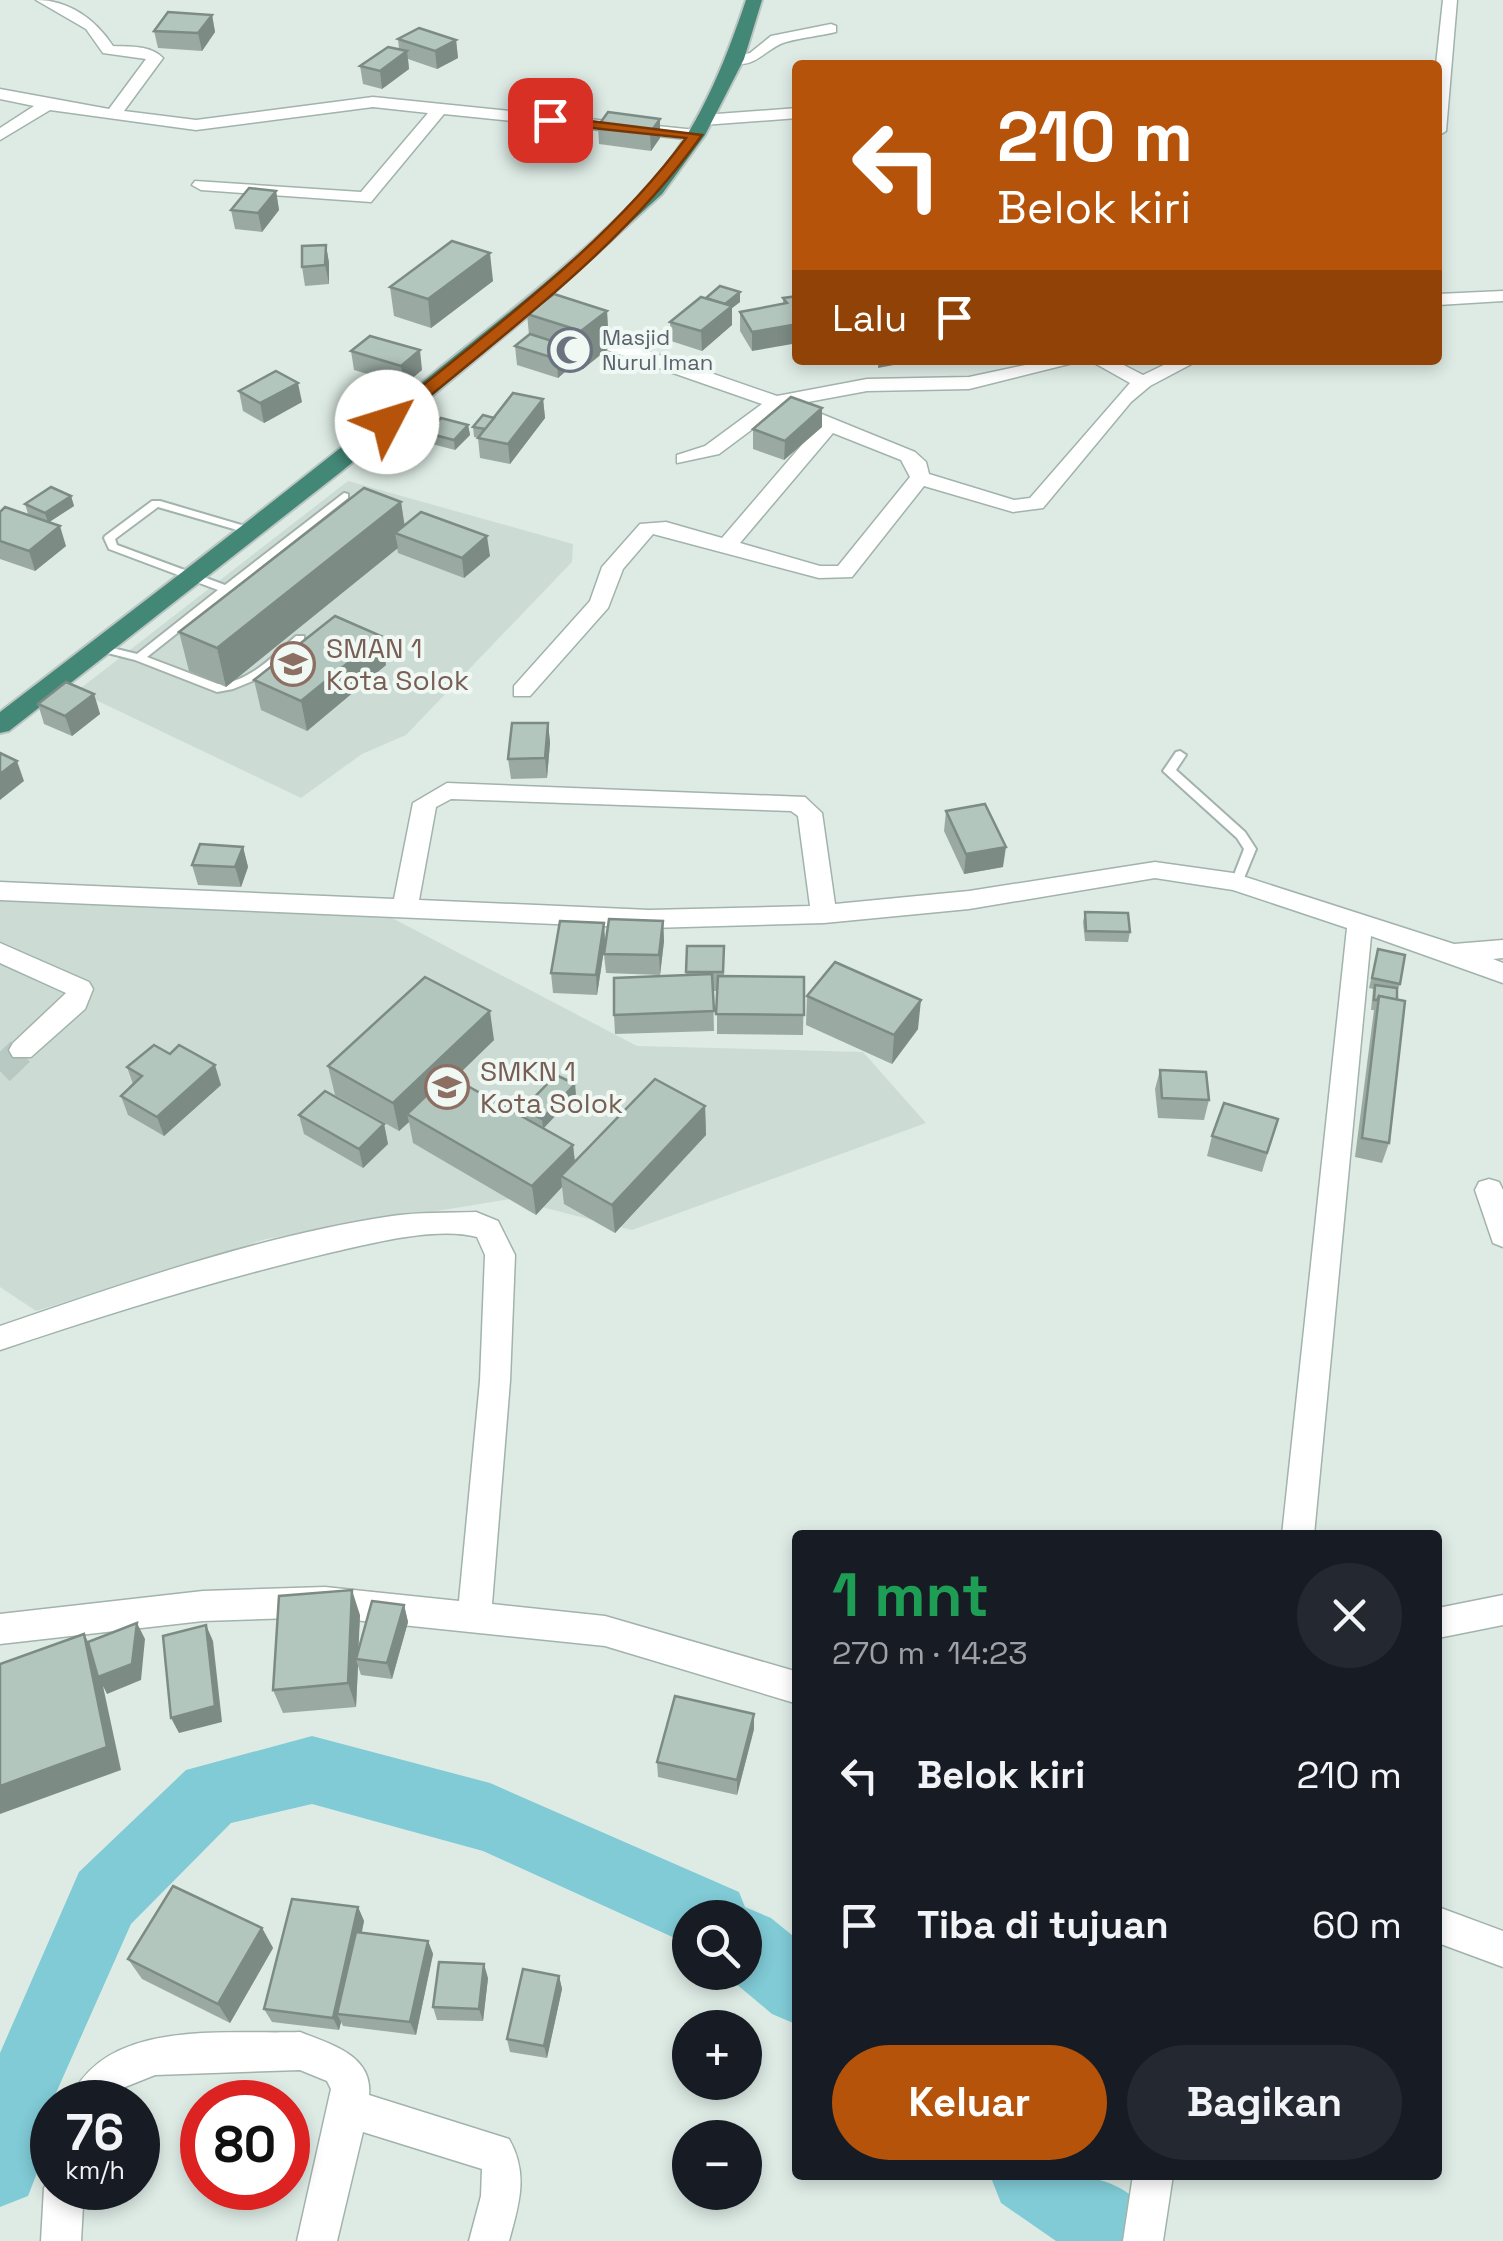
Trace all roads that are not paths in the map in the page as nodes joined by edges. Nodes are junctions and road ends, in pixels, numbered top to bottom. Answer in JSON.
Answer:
{"nodes":[{"id":1,"x":44,"y":0,"type":"edge"},
{"id":2,"x":1450,"y":0,"type":"edge"},
{"id":3,"x":754,"y":3,"type":"edge"},
{"id":4,"x":830,"y":29,"type":"dead end"},
{"id":5,"x":735,"y":59,"type":"junction"},
{"id":6,"x":1442,"y":88,"type":"edge"},
{"id":7,"x":0,"y":94,"type":"edge"},
{"id":8,"x":40,"y":102,"type":"junction"},
{"id":9,"x":440,"y":109,"type":"junction"},
{"id":10,"x":115,"y":112,"type":"junction"},
{"id":11,"x":792,"y":114,"type":"edge"},
{"id":12,"x":699,"y":128,"type":"junction"},
{"id":13,"x":0,"y":134,"type":"edge"},
{"id":14,"x":202,"y":185,"type":"dead end"},
{"id":15,"x":1503,"y":296,"type":"edge"},
{"id":16,"x":1442,"y":300,"type":"edge"},
{"id":17,"x":538,"y":319,"type":"junction"},
{"id":18,"x":911,"y":365,"type":"edge"},
{"id":19,"x":1050,"y":365,"type":"edge"},
{"id":20,"x":1109,"y":365,"type":"edge"},
{"id":21,"x":1179,"y":365,"type":"edge"},
{"id":22,"x":1143,"y":382,"type":"junction"},
{"id":23,"x":922,"y":383,"type":"junction"},
{"id":24,"x":776,"y":402,"type":"junction"},
{"id":25,"x":830,"y":423,"type":"junction"},
{"id":26,"x":684,"y":459,"type":"dead end"},
{"id":27,"x":920,"y":478,"type":"junction"},
{"id":28,"x":344,"y":496,"type":"dead end"},
{"id":29,"x":252,"y":531,"type":"junction"},
{"id":30,"x":728,"y":544,"type":"junction"},
{"id":31,"x":189,"y":579,"type":"junction"},
{"id":32,"x":226,"y":589,"type":"junction"},
{"id":33,"x":300,"y":638,"type":"edge"},
{"id":34,"x":100,"y":648,"type":"junction"},
{"id":35,"x":138,"y":658,"type":"junction"},
{"id":36,"x":522,"y":691,"type":"dead end"},
{"id":37,"x":0,"y":726,"type":"edge"},
{"id":38,"x":1180,"y":755,"type":"dead end"},
{"id":39,"x":1238,"y":880,"type":"junction"},
{"id":40,"x":0,"y":891,"type":"edge"},
{"id":41,"x":405,"y":909,"type":"junction"},
{"id":42,"x":824,"y":914,"type":"junction"},
{"id":43,"x":1360,"y":923,"type":"junction"},
{"id":44,"x":1503,"y":949,"type":"edge"},
{"id":45,"x":0,"y":952,"type":"edge"},
{"id":46,"x":1457,"y":952,"type":"junction"},
{"id":47,"x":1503,"y":974,"type":"edge"},
{"id":48,"x":22,"y":1050,"type":"tunnel mouth"},
{"id":49,"x":1489,"y":1190,"type":"dead end"},
{"id":50,"x":1503,"y":1235,"type":"edge"},
{"id":51,"x":0,"y":1338,"type":"edge"},
{"id":52,"x":1299,"y":1530,"type":"edge"},
{"id":53,"x":1503,"y":1610,"type":"edge"},
{"id":54,"x":474,"y":1617,"type":"junction"},
{"id":55,"x":1442,"y":1622,"type":"edge"},
{"id":56,"x":0,"y":1629,"type":"edge"},
{"id":57,"x":792,"y":1686,"type":"edge"},
{"id":58,"x":1442,"y":1925,"type":"edge"},
{"id":59,"x":1503,"y":1948,"type":"edge"},
{"id":60,"x":107,"y":2080,"type":"edge"},
{"id":61,"x":348,"y":2108,"type":"junction"},
{"id":62,"x":1152,"y":2180,"type":"edge"},
{"id":63,"x":63,"y":2210,"type":"edge"},
{"id":64,"x":61,"y":2241,"type":"edge"},
{"id":65,"x":316,"y":2241,"type":"edge"},
{"id":66,"x":490,"y":2241,"type":"edge"},
{"id":67,"x":1143,"y":2241,"type":"edge"}],
"edges":[{"from":1,"to":10,"type":"street"},
{"from":2,"to":6,"type":"street"},
{"from":3,"to":5,"type":"highway"},
{"from":4,"to":5,"type":"street"},
{"from":5,"to":12,"type":"highway"},
{"from":7,"to":8,"type":"street"},
{"from":8,"to":10,"type":"street"},
{"from":8,"to":13,"type":"street"},
{"from":9,"to":10,"type":"street"},
{"from":9,"to":12,"type":"street"},
{"from":9,"to":14,"type":"street"},
{"from":11,"to":12,"type":"street"},
{"from":12,"to":17,"type":"highway"},
{"from":15,"to":16,"type":"street"},
{"from":17,"to":24,"type":"street"},
{"from":17,"to":29,"type":"highway"},
{"from":18,"to":23,"type":"street"},
{"from":19,"to":23,"type":"street"},
{"from":20,"to":22,"type":"street"},
{"from":21,"to":22,"type":"street"},
{"from":22,"to":27,"type":"street"},
{"from":23,"to":24,"type":"street"},
{"from":24,"to":25,"type":"street"},
{"from":24,"to":26,"type":"street"},
{"from":25,"to":27,"type":"street"},
{"from":25,"to":30,"type":"street"},
{"from":27,"to":30,"type":"street"},
{"from":28,"to":32,"type":"lane"},
{"from":29,"to":31,"type":"highway"},
{"from":29,"to":31,"type":"lane"},
{"from":30,"to":36,"type":"street"},
{"from":31,"to":32,"type":"lane"},
{"from":31,"to":34,"type":"highway"},
{"from":32,"to":35,"type":"lane"},
{"from":33,"to":35,"type":"lane"},
{"from":34,"to":35,"type":"lane"},
{"from":34,"to":37,"type":"highway"},
{"from":38,"to":39,"type":"lane"},
{"from":39,"to":42,"type":"street"},
{"from":39,"to":43,"type":"street"},
{"from":40,"to":41,"type":"street"},
{"from":41,"to":42,"type":"street"},
{"from":41,"to":42,"type":"street"},
{"from":43,"to":46,"type":"street"},
{"from":43,"to":52,"type":"street"},
{"from":44,"to":46,"type":"street"},
{"from":45,"to":48,"type":"street"},
{"from":46,"to":47,"type":"street"},
{"from":49,"to":50,"type":"street"},
{"from":51,"to":54,"type":"street"},
{"from":53,"to":55,"type":"street"},
{"from":54,"to":56,"type":"street"},
{"from":54,"to":57,"type":"street"},
{"from":58,"to":59,"type":"street"},
{"from":60,"to":61,"type":"street"},
{"from":61,"to":65,"type":"street"},
{"from":61,"to":66,"type":"street"},
{"from":62,"to":67,"type":"street"},
{"from":63,"to":64,"type":"street"}]}
